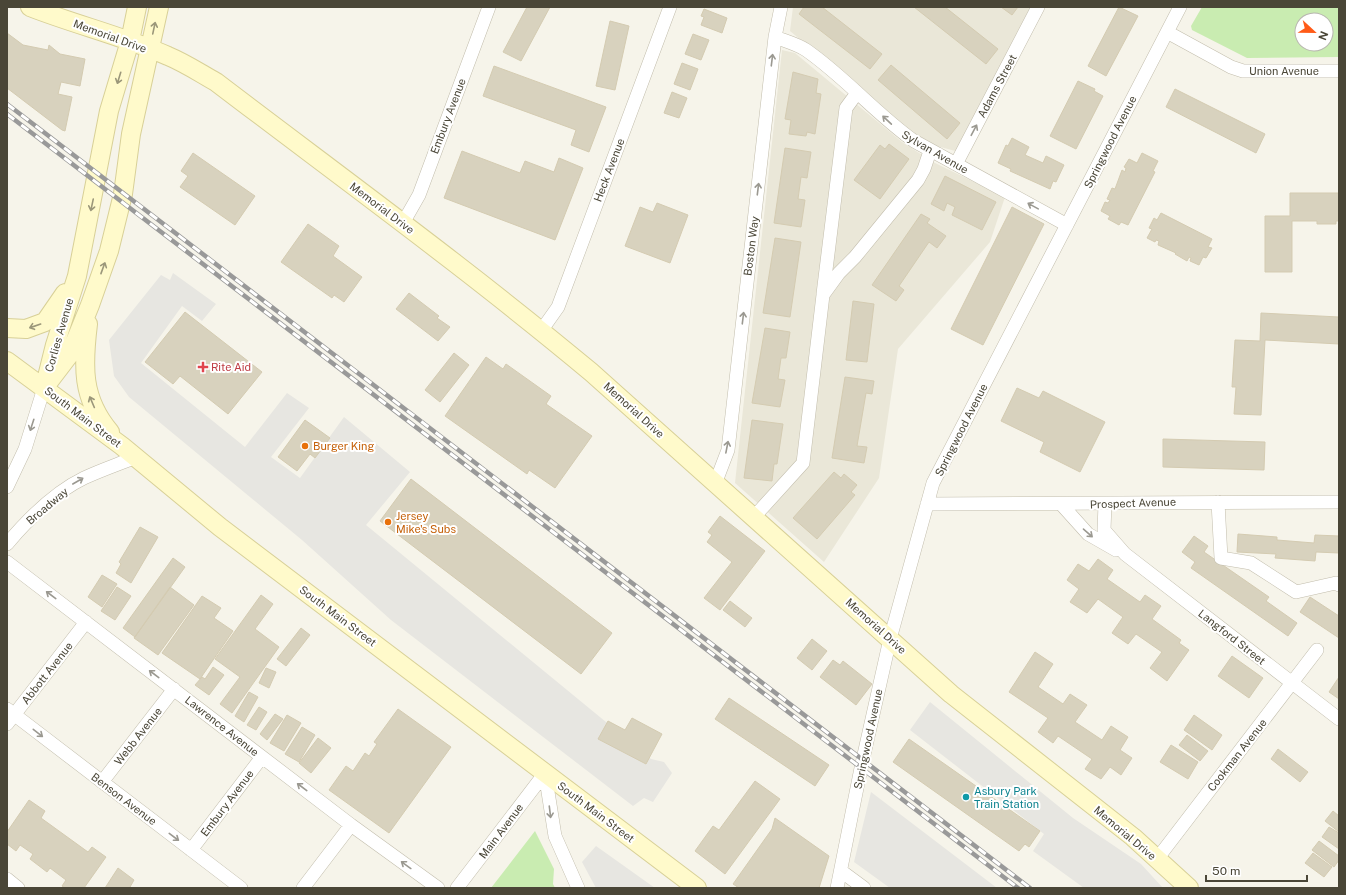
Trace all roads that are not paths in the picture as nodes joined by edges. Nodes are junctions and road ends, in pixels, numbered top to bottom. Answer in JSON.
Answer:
{"nodes":[{"id":1,"x":30,"y":7,"type":"edge"},
{"id":2,"x":138,"y":7,"type":"edge"},
{"id":3,"x":158,"y":7,"type":"edge"},
{"id":4,"x":489,"y":7,"type":"edge"},
{"id":5,"x":670,"y":7,"type":"edge"},
{"id":6,"x":781,"y":7,"type":"edge"},
{"id":7,"x":1038,"y":7,"type":"edge"},
{"id":8,"x":1180,"y":7,"type":"edge"},
{"id":9,"x":1167,"y":32,"type":"junction"},
{"id":10,"x":775,"y":36,"type":"junction"},
{"id":11,"x":130,"y":41,"type":"junction"},
{"id":12,"x":150,"y":50,"type":"junction"},
{"id":13,"x":1339,"y":71,"type":"edge"},
{"id":14,"x":857,"y":93,"type":"junction"},
{"id":15,"x":930,"y":151,"type":"junction"},
{"id":16,"x":956,"y":164,"type":"junction"},
{"id":17,"x":403,"y":223,"type":"junction"},
{"id":18,"x":1067,"y":225,"type":"junction"},
{"id":19,"x":77,"y":276,"type":"junction"},
{"id":20,"x":823,"y":295,"type":"junction"},
{"id":21,"x":90,"y":305,"type":"junction"},
{"id":22,"x":7,"y":328,"type":"edge"},
{"id":23,"x":541,"y":331,"type":"junction"},
{"id":24,"x":7,"y":361,"type":"edge"},
{"id":25,"x":44,"y":388,"type":"junction"},
{"id":26,"x":122,"y":446,"type":"junction"},
{"id":27,"x":136,"y":457,"type":"junction"},
{"id":28,"x":715,"y":484,"type":"junction"},
{"id":29,"x":7,"y":487,"type":"edge"},
{"id":30,"x":1218,"y":502,"type":"junction"},
{"id":31,"x":1339,"y":502,"type":"edge"},
{"id":32,"x":927,"y":504,"type":"junction"},
{"id":33,"x":1061,"y":504,"type":"junction"},
{"id":34,"x":1105,"y":504,"type":"junction"},
{"id":35,"x":754,"y":517,"type":"junction"},
{"id":36,"x":7,"y":544,"type":"edge"},
{"id":37,"x":1125,"y":554,"type":"junction"},
{"id":38,"x":7,"y":562,"type":"edge"},
{"id":39,"x":1339,"y":585,"type":"edge"},
{"id":40,"x":86,"y":622,"type":"junction"},
{"id":41,"x":890,"y":639,"type":"junction"},
{"id":42,"x":1317,"y":650,"type":"dead end"},
{"id":43,"x":1292,"y":683,"type":"junction"},
{"id":44,"x":174,"y":689,"type":"junction"},
{"id":45,"x":9,"y":716,"type":"edge"},
{"id":46,"x":1339,"y":719,"type":"edge"},
{"id":47,"x":262,"y":757,"type":"junction"},
{"id":48,"x":545,"y":773,"type":"junction"},
{"id":49,"x":102,"y":782,"type":"junction"},
{"id":50,"x":351,"y":825,"type":"junction"},
{"id":51,"x":191,"y":850,"type":"junction"},
{"id":52,"x":1157,"y":859,"type":"junction"},
{"id":53,"x":841,"y":871,"type":"junction"},
{"id":54,"x":7,"y":879,"type":"edge"},
{"id":55,"x":18,"y":888,"type":"edge"},
{"id":56,"x":241,"y":888,"type":"edge"},
{"id":57,"x":303,"y":888,"type":"edge"},
{"id":58,"x":438,"y":888,"type":"edge"},
{"id":59,"x":457,"y":888,"type":"edge"},
{"id":60,"x":578,"y":888,"type":"edge"},
{"id":61,"x":697,"y":888,"type":"edge"},
{"id":62,"x":838,"y":888,"type":"edge"},
{"id":63,"x":864,"y":888,"type":"edge"},
{"id":64,"x":1190,"y":888,"type":"edge"}],
"edges":[{"from":1,"to":11,"type":"main road","name":"Memorial Drive"},
{"from":2,"to":11,"type":"main road","name":"Corlies Avenue"},
{"from":12,"to":3,"type":"main road","name":"Corlies Avenue","one_way":true},
{"from":4,"to":17,"type":"street","name":"Embury Avenue"},
{"from":5,"to":23,"type":"street","name":"Heck Avenue"},
{"from":6,"to":10,"type":"street","name":"Boston Way"},
{"from":16,"to":7,"type":"street","name":"Adams Street","one_way":true},
{"from":8,"to":9,"type":"street","name":"Springwood Avenue"},
{"from":9,"to":13,"type":"street","name":"Union Avenue"},
{"from":9,"to":18,"type":"street","name":"Springwood Avenue"},
{"from":10,"to":14,"type":"street","name":"Sylvan Avenue"},
{"from":28,"to":10,"type":"street","name":"Boston Way","one_way":true},
{"from":11,"to":12,"type":"main road","name":"Memorial Drive"},
{"from":11,"to":19,"type":"main road","name":"Corlies Avenue","one_way":true},
{"from":12,"to":17,"type":"main road","name":"Memorial Drive"},
{"from":21,"to":12,"type":"main road","name":"Corlies Avenue","one_way":true},
{"from":15,"to":14,"type":"street","name":"Sylvan Avenue","one_way":true},
{"from":14,"to":20,"type":"street"},
{"from":15,"to":16,"type":"street","name":"Sylvan Avenue"},
{"from":15,"to":20,"type":"street"},
{"from":18,"to":16,"type":"street","name":"Sylvan Avenue","one_way":true},
{"from":17,"to":23,"type":"main road","name":"Memorial Drive"},
{"from":18,"to":32,"type":"street","name":"Springwood Avenue"},
{"from":19,"to":22,"type":"main road","one_way":true},
{"from":19,"to":25,"type":"main road","name":"Corlies Avenue"},
{"from":20,"to":35,"type":"street"},
{"from":21,"to":25,"type":"main road","name":"Corlies Avenue"},
{"from":26,"to":21,"type":"main road","one_way":true},
{"from":23,"to":28,"type":"main road","name":"Memorial Drive"},
{"from":24,"to":25,"type":"main road","name":"South Main Street"},
{"from":25,"to":26,"type":"main road","name":"South Main Street"},
{"from":25,"to":29,"type":"street","one_way":true},
{"from":26,"to":27,"type":"main road","name":"South Main Street"},
{"from":36,"to":27,"type":"street","name":"Broadway","one_way":true},
{"from":27,"to":48,"type":"main road","name":"South Main Street"},
{"from":28,"to":35,"type":"main road","name":"Memorial Drive"},
{"from":30,"to":31,"type":"street","name":"Prospect Avenue"},
{"from":30,"to":34,"type":"street","name":"Prospect Avenue"},
{"from":30,"to":39,"type":"street"},
{"from":32,"to":33,"type":"street","name":"Prospect Avenue"},
{"from":32,"to":41,"type":"street","name":"Springwood Avenue"},
{"from":33,"to":34,"type":"street","name":"Prospect Avenue"},
{"from":33,"to":37,"type":"street","name":"Langford Street","one_way":true},
{"from":34,"to":37,"type":"street","name":"Langford Street"},
{"from":35,"to":41,"type":"main road","name":"Memorial Drive"},
{"from":37,"to":43,"type":"street","name":"Langford Street"},
{"from":40,"to":38,"type":"street","name":"Lawrence Avenue","one_way":true},
{"from":44,"to":40,"type":"street","name":"Lawrence Avenue","one_way":true},
{"from":40,"to":45,"type":"street","name":"Abbott Avenue"},
{"from":41,"to":52,"type":"main road","name":"Memorial Drive"},
{"from":41,"to":53,"type":"street","name":"Springwood Avenue"},
{"from":42,"to":43,"type":"street","name":"Cookman Avenue"},
{"from":43,"to":46,"type":"street","name":"Langford Street"},
{"from":43,"to":52,"type":"street","name":"Cookman Avenue"},
{"from":44,"to":47,"type":"street","name":"Lawrence Avenue"},
{"from":44,"to":49,"type":"street","name":"Webb Avenue"},
{"from":45,"to":49,"type":"street","name":"Benson Avenue","one_way":true},
{"from":50,"to":47,"type":"street","name":"Lawrence Avenue","one_way":true},
{"from":47,"to":51,"type":"street","name":"Embury Avenue"},
{"from":48,"to":59,"type":"street","name":"Main Avenue"},
{"from":48,"to":60,"type":"street","one_way":true},
{"from":48,"to":61,"type":"main road","name":"South Main Street"},
{"from":49,"to":51,"type":"street","name":"Benson Avenue","one_way":true},
{"from":50,"to":57,"type":"street"},
{"from":58,"to":50,"type":"street","name":"Lawrence Avenue","one_way":true},
{"from":51,"to":56,"type":"street","name":"Benson Avenue"},
{"from":52,"to":64,"type":"main road","name":"Memorial Drive"},
{"from":53,"to":62,"type":"street","name":"Springwood Avenue"},
{"from":53,"to":63,"type":"street"},
{"from":54,"to":55,"type":"street"}]}
